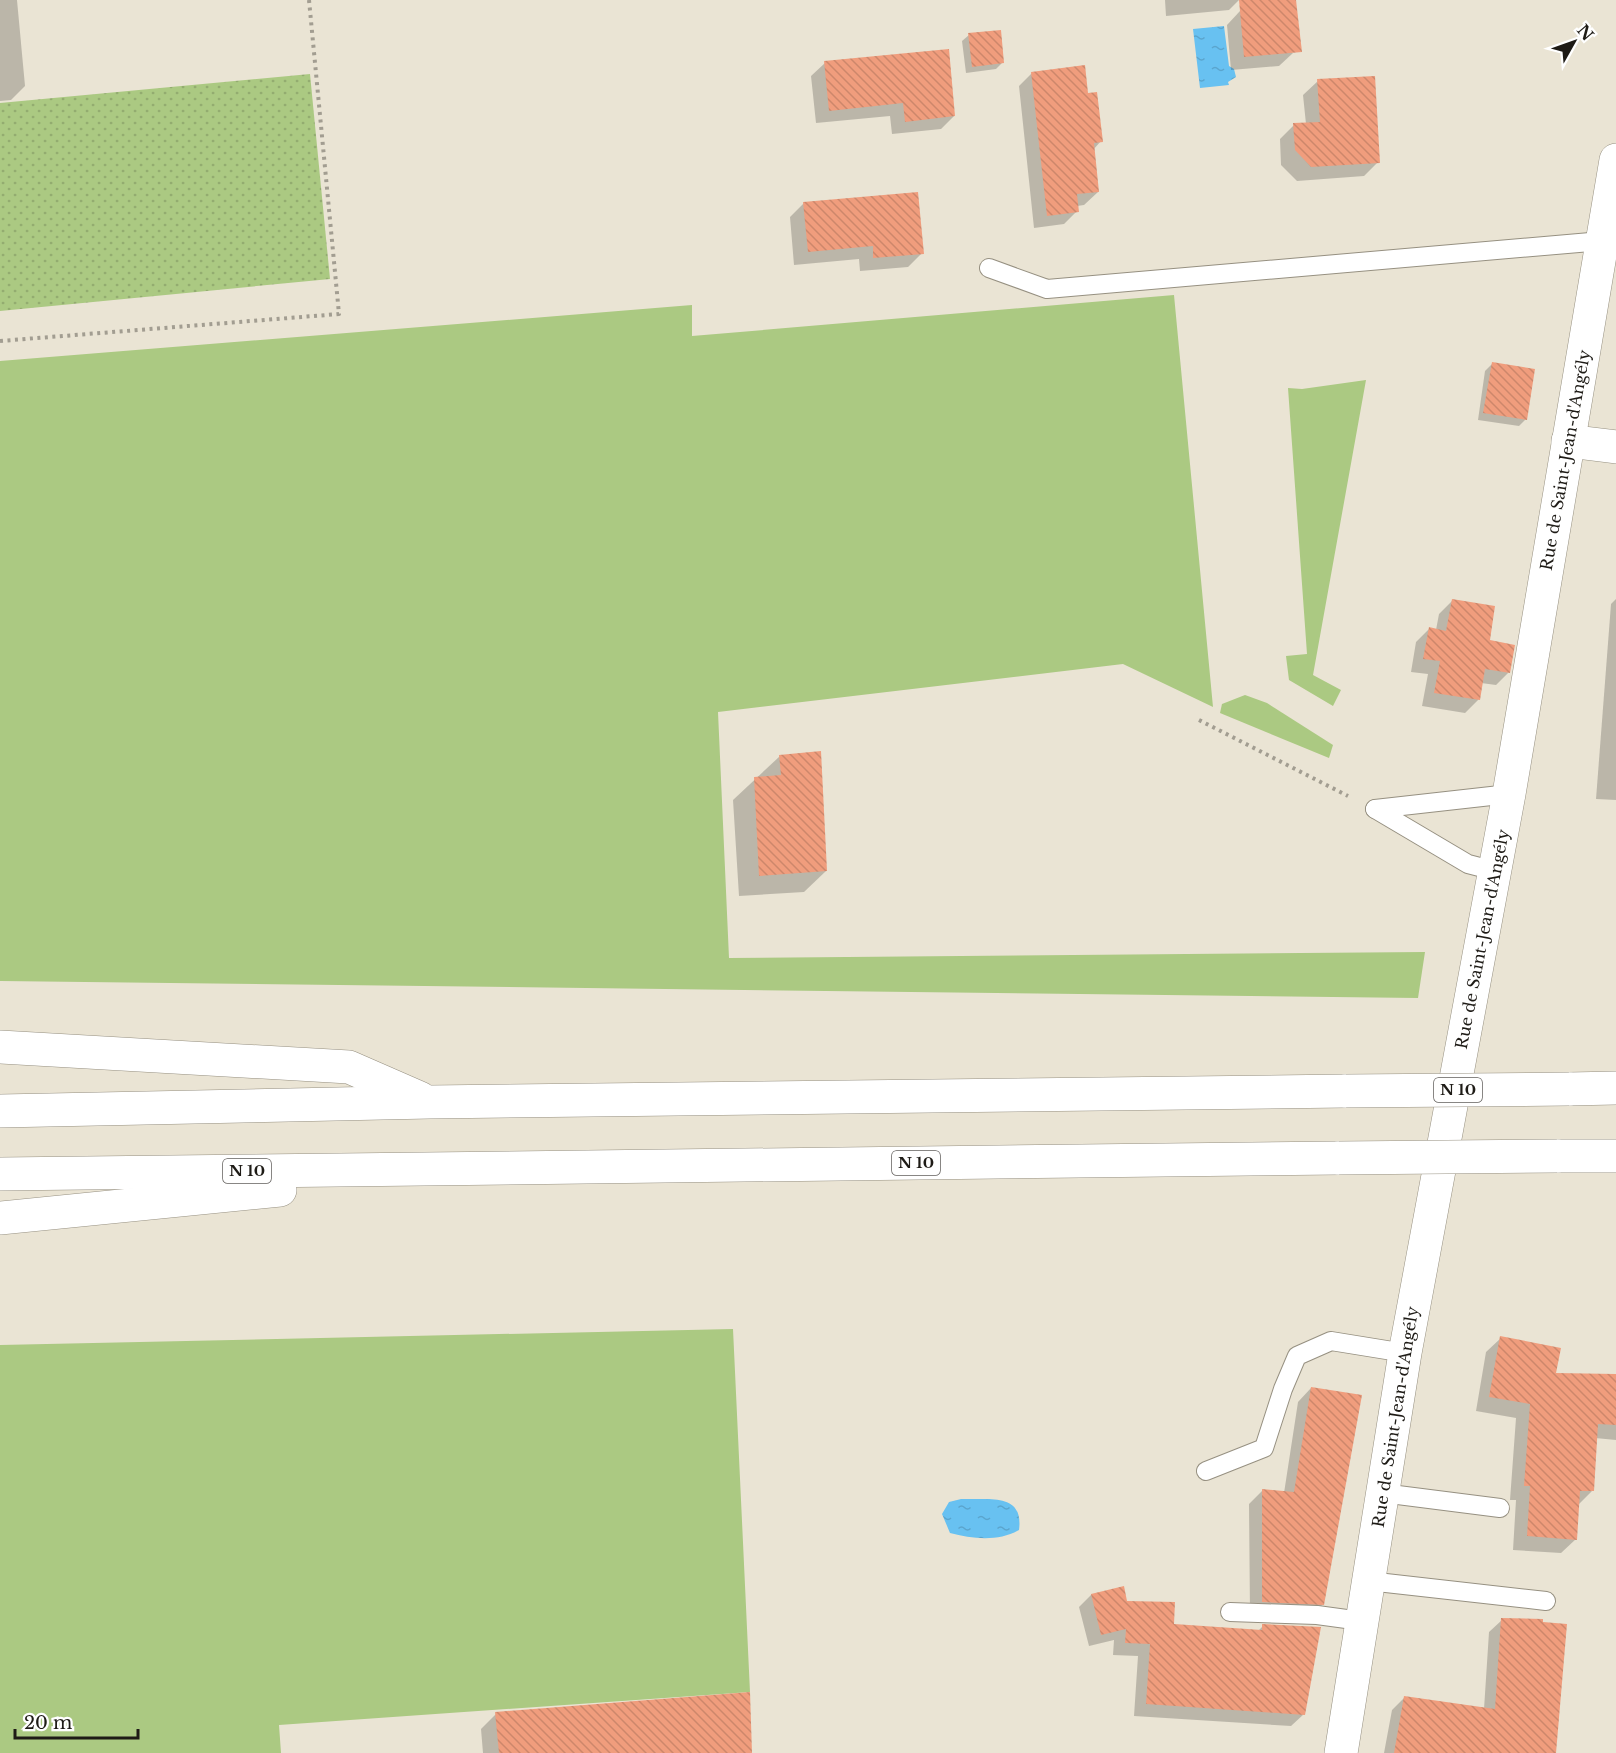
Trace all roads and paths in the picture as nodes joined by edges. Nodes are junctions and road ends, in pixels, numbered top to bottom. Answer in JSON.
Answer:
{"nodes":[{"id":1,"x":309,"y":0,"type":"edge"},
{"id":2,"x":1616,"y":159,"type":"edge"},
{"id":3,"x":1602,"y":241,"type":"junction"},
{"id":4,"x":988,"y":268,"type":"dead end"},
{"id":5,"x":0,"y":341,"type":"edge"},
{"id":6,"x":1568,"y":441,"type":"junction"},
{"id":7,"x":1616,"y":447,"type":"edge"},
{"id":8,"x":1199,"y":720,"type":"dead end"},
{"id":9,"x":1509,"y":794,"type":"junction"},
{"id":10,"x":1375,"y":809,"type":"junction"},
{"id":11,"x":1495,"y":871,"type":"junction"},
{"id":12,"x":0,"y":1047,"type":"edge"},
{"id":13,"x":1616,"y":1088,"type":"edge"},
{"id":14,"x":430,"y":1102,"type":"junction"},
{"id":15,"x":0,"y":1111,"type":"edge"},
{"id":16,"x":1616,"y":1156,"type":"edge"},
{"id":17,"x":493,"y":1169,"type":"junction"},
{"id":18,"x":0,"y":1174,"type":"edge"},
{"id":19,"x":0,"y":1218,"type":"edge"},
{"id":20,"x":1405,"y":1353,"type":"junction"},
{"id":21,"x":1206,"y":1471,"type":"dead end"},
{"id":22,"x":1382,"y":1493,"type":"junction"},
{"id":23,"x":1500,"y":1508,"type":"dead end"},
{"id":24,"x":1368,"y":1581,"type":"junction"},
{"id":25,"x":1546,"y":1601,"type":"dead end"},
{"id":26,"x":1230,"y":1612,"type":"dead end"},
{"id":27,"x":1361,"y":1621,"type":"junction"},
{"id":28,"x":1341,"y":1753,"type":"edge"}],
"edges":[{"from":1,"to":5,"type":"path"},
{"from":2,"to":3,"type":"main road","name":"Rue de Saint-Jean-d'Angély"},
{"from":3,"to":4,"type":"lane"},
{"from":3,"to":6,"type":"main road","name":"Rue de Saint-Jean-d'Angély"},
{"from":6,"to":7,"type":"main road"},
{"from":6,"to":9,"type":"main road","name":"Rue de Saint-Jean-d'Angély"},
{"from":8,"to":10,"type":"path"},
{"from":9,"to":10,"type":"lane"},
{"from":9,"to":11,"type":"main road","name":"Rue de Saint-Jean-d'Angély"},
{"from":10,"to":11,"type":"lane"},
{"from":11,"to":20,"type":"main road","name":"Rue de Saint-Jean-d'Angély"},
{"from":12,"to":14,"type":"main road"},
{"from":13,"to":14,"type":"main road","number":"N 10","bridge":true},
{"from":14,"to":15,"type":"main road","number":"N 10"},
{"from":16,"to":17,"type":"main road","number":"N 10","bridge":true},
{"from":17,"to":18,"type":"main road","number":"N 10"},
{"from":17,"to":19,"type":"main road"},
{"from":20,"to":21,"type":"lane"},
{"from":20,"to":22,"type":"main road","name":"Rue de Saint-Jean-d'Angély"},
{"from":22,"to":23,"type":"lane"},
{"from":22,"to":24,"type":"main road","name":"Rue de Saint-Jean-d'Angély"},
{"from":24,"to":25,"type":"lane"},
{"from":24,"to":27,"type":"main road","name":"Rue de Saint-Jean-d'Angély"},
{"from":26,"to":27,"type":"lane"},
{"from":27,"to":28,"type":"main road","name":"Rue de Saint-Jean-d'Angély"}]}
